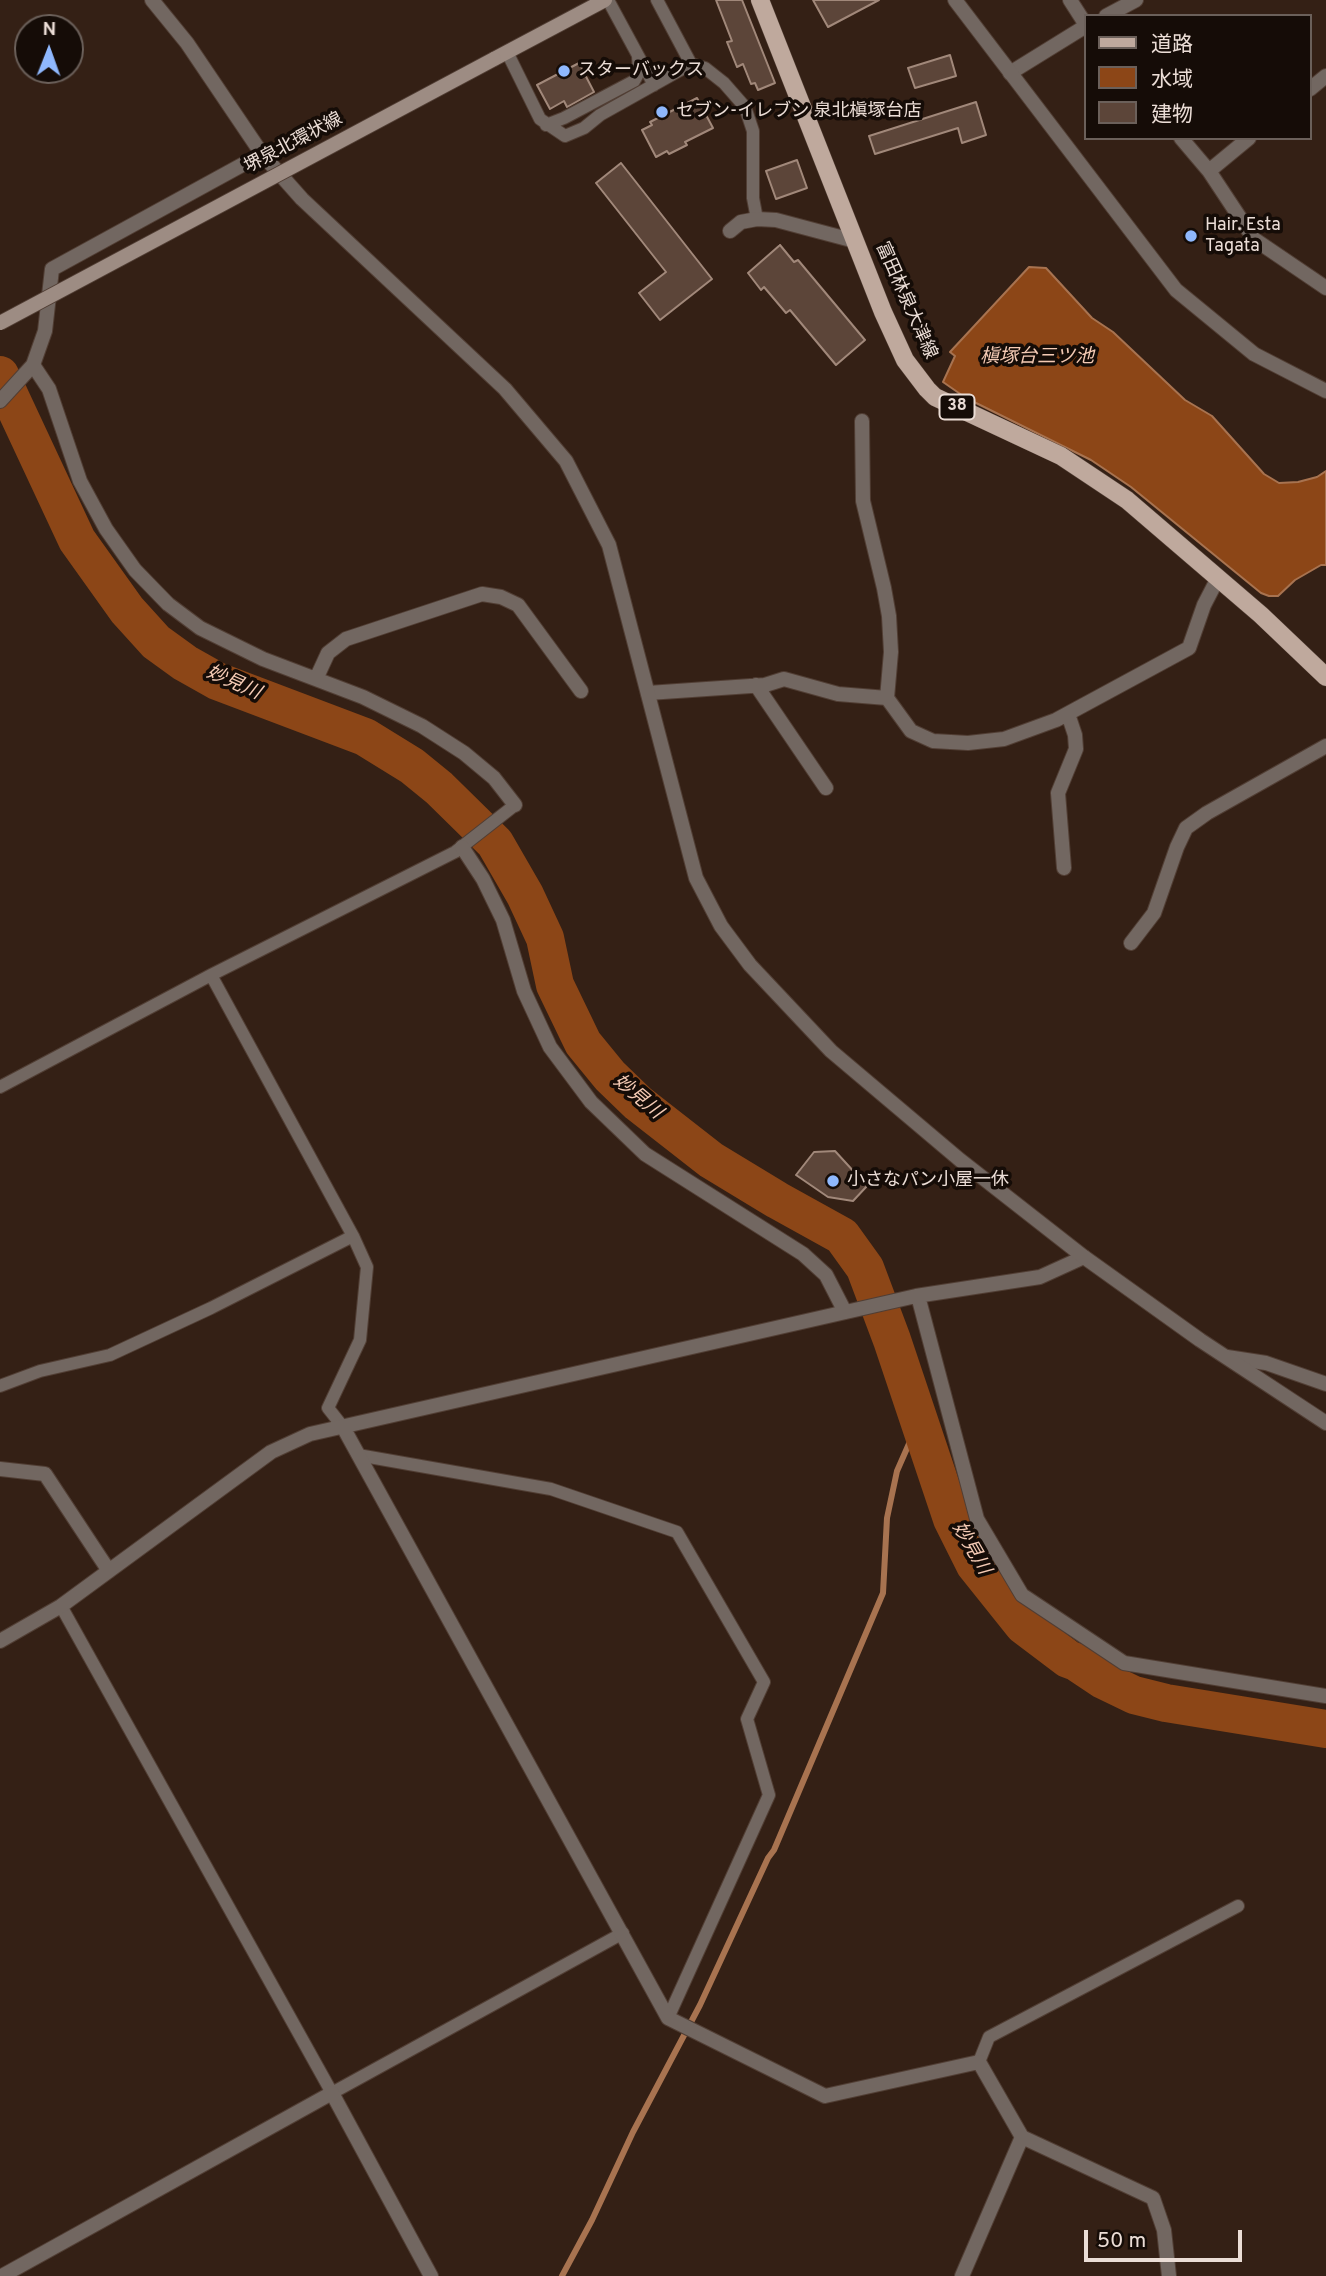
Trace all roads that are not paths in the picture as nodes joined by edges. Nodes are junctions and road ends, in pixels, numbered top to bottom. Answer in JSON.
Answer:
{"nodes":[{"id":1,"x":152,"y":0,"type":"edge"},
{"id":2,"x":607,"y":0,"type":"edge"},
{"id":3,"x":657,"y":0,"type":"edge"},
{"id":4,"x":761,"y":0,"type":"edge"},
{"id":5,"x":955,"y":0,"type":"edge"},
{"id":6,"x":1070,"y":0,"type":"edge"},
{"id":7,"x":1136,"y":0,"type":"edge"},
{"id":8,"x":1110,"y":14,"type":"edge"},
{"id":9,"x":1084,"y":23,"type":"edge"},
{"id":10,"x":1084,"y":27,"type":"edge"},
{"id":11,"x":501,"y":56,"type":"junction"},
{"id":12,"x":638,"y":56,"type":"junction"},
{"id":13,"x":691,"y":64,"type":"junction"},
{"id":14,"x":1010,"y":73,"type":"junction"},
{"id":15,"x":1326,"y":76,"type":"edge"},
{"id":16,"x":654,"y":85,"type":"junction"},
{"id":17,"x":1312,"y":87,"type":"edge"},
{"id":18,"x":546,"y":125,"type":"junction"},
{"id":19,"x":1183,"y":140,"type":"edge"},
{"id":20,"x":1247,"y":140,"type":"edge"},
{"id":21,"x":262,"y":154,"type":"junction"},
{"id":22,"x":1209,"y":171,"type":"junction"},
{"id":23,"x":757,"y":219,"type":"junction"},
{"id":24,"x":730,"y":231,"type":"dead end"},
{"id":25,"x":855,"y":241,"type":"junction"},
{"id":26,"x":1326,"y":288,"type":"edge"},
{"id":27,"x":0,"y":323,"type":"edge"},
{"id":28,"x":33,"y":365,"type":"junction"},
{"id":29,"x":1326,"y":391,"type":"edge"},
{"id":30,"x":0,"y":401,"type":"edge"},
{"id":31,"x":862,"y":421,"type":"dead end"},
{"id":32,"x":1217,"y":578,"type":"junction"},
{"id":33,"x":1326,"y":677,"type":"edge"},
{"id":34,"x":316,"y":679,"type":"junction"},
{"id":35,"x":756,"y":685,"type":"junction"},
{"id":36,"x":581,"y":691,"type":"dead end"},
{"id":37,"x":648,"y":693,"type":"junction"},
{"id":38,"x":887,"y":698,"type":"junction"},
{"id":39,"x":1068,"y":714,"type":"junction"},
{"id":40,"x":1326,"y":746,"type":"edge"},
{"id":41,"x":827,"y":788,"type":"dead end"},
{"id":42,"x":514,"y":805,"type":"joint"},
{"id":43,"x":462,"y":847,"type":"junction"},
{"id":44,"x":1065,"y":868,"type":"dead end"},
{"id":45,"x":1131,"y":943,"type":"dead end"},
{"id":46,"x":211,"y":975,"type":"junction"},
{"id":47,"x":0,"y":1087,"type":"edge"},
{"id":48,"x":353,"y":1236,"type":"junction"},
{"id":49,"x":1084,"y":1258,"type":"junction"},
{"id":50,"x":917,"y":1296,"type":"junction"},
{"id":51,"x":846,"y":1312,"type":"junction"},
{"id":52,"x":1227,"y":1357,"type":"junction"},
{"id":53,"x":1326,"y":1384,"type":"edge"},
{"id":54,"x":0,"y":1386,"type":"edge"},
{"id":55,"x":1326,"y":1423,"type":"edge"},
{"id":56,"x":343,"y":1427,"type":"junction"},
{"id":57,"x":358,"y":1455,"type":"junction"},
{"id":58,"x":0,"y":1469,"type":"edge"},
{"id":59,"x":109,"y":1571,"type":"junction"},
{"id":60,"x":61,"y":1606,"type":"junction"},
{"id":61,"x":0,"y":1641,"type":"edge"},
{"id":62,"x":1326,"y":1696,"type":"edge"},
{"id":63,"x":1238,"y":1906,"type":"dead end"},
{"id":64,"x":623,"y":1933,"type":"junction"},
{"id":65,"x":668,"y":2018,"type":"junction"},
{"id":66,"x":979,"y":2062,"type":"junction"},
{"id":67,"x":332,"y":2093,"type":"junction"},
{"id":68,"x":1022,"y":2137,"type":"junction"},
{"id":69,"x":2,"y":2276,"type":"edge"},
{"id":70,"x":431,"y":2276,"type":"edge"},
{"id":71,"x":962,"y":2276,"type":"edge"},
{"id":72,"x":1169,"y":2276,"type":"edge"}],
"edges":[{"from":1,"to":21,"type":"street"},
{"from":2,"to":11,"type":"main road","name":"堺泉北環状線"},
{"from":2,"to":12,"type":"lane"},
{"from":3,"to":13,"type":"lane"},
{"from":4,"to":25,"type":"main road","name":"富田林泉大津線","number":"38"},
{"from":5,"to":14,"type":"street"},
{"from":6,"to":9,"type":"street"},
{"from":7,"to":8,"type":"street"},
{"from":10,"to":14,"type":"street"},
{"from":11,"to":18,"type":"lane"},
{"from":11,"to":27,"type":"main road","name":"堺泉北環状線","bridge":true},
{"from":12,"to":16,"type":"lane"},
{"from":12,"to":18,"type":"lane"},
{"from":13,"to":16,"type":"lane"},
{"from":13,"to":23,"type":"lane"},
{"from":14,"to":29,"type":"street"},
{"from":15,"to":17,"type":"street"},
{"from":16,"to":18,"type":"lane"},
{"from":19,"to":22,"type":"street"},
{"from":20,"to":22,"type":"street"},
{"from":21,"to":28,"type":"street"},
{"from":21,"to":37,"type":"street"},
{"from":22,"to":26,"type":"street"},
{"from":23,"to":24,"type":"street"},
{"from":23,"to":25,"type":"street"},
{"from":25,"to":32,"type":"main road","name":"富田林泉大津線","number":"38"},
{"from":28,"to":30,"type":"street"},
{"from":28,"to":34,"type":"street"},
{"from":31,"to":38,"type":"street"},
{"from":32,"to":33,"type":"main road","name":"富田林泉大津線","number":"38"},
{"from":32,"to":39,"type":"street"},
{"from":34,"to":36,"type":"street"},
{"from":34,"to":42,"type":"street"},
{"from":35,"to":37,"type":"street"},
{"from":35,"to":38,"type":"street"},
{"from":35,"to":41,"type":"street"},
{"from":37,"to":49,"type":"street"},
{"from":38,"to":39,"type":"street"},
{"from":39,"to":44,"type":"street"},
{"from":40,"to":45,"type":"street"},
{"from":42,"to":43,"type":"lane"},
{"from":43,"to":46,"type":"lane"},
{"from":43,"to":51,"type":"street"},
{"from":46,"to":47,"type":"lane"},
{"from":46,"to":48,"type":"lane"},
{"from":48,"to":54,"type":"lane"},
{"from":48,"to":56,"type":"lane"},
{"from":49,"to":50,"type":"street"},
{"from":49,"to":52,"type":"street"},
{"from":50,"to":51,"type":"street"},
{"from":50,"to":62,"type":"street"},
{"from":51,"to":56,"type":"street"},
{"from":52,"to":53,"type":"street"},
{"from":52,"to":55,"type":"street"},
{"from":56,"to":57,"type":"street"},
{"from":56,"to":59,"type":"street"},
{"from":57,"to":64,"type":"street"},
{"from":57,"to":65,"type":"lane"},
{"from":58,"to":59,"type":"street"},
{"from":59,"to":60,"type":"street"},
{"from":60,"to":61,"type":"street"},
{"from":60,"to":67,"type":"lane"},
{"from":63,"to":66,"type":"lane"},
{"from":64,"to":65,"type":"street"},
{"from":64,"to":67,"type":"lane"},
{"from":65,"to":66,"type":"street"},
{"from":66,"to":68,"type":"street"},
{"from":67,"to":69,"type":"street"},
{"from":67,"to":70,"type":"street"},
{"from":68,"to":71,"type":"street"},
{"from":68,"to":72,"type":"street"}]}
